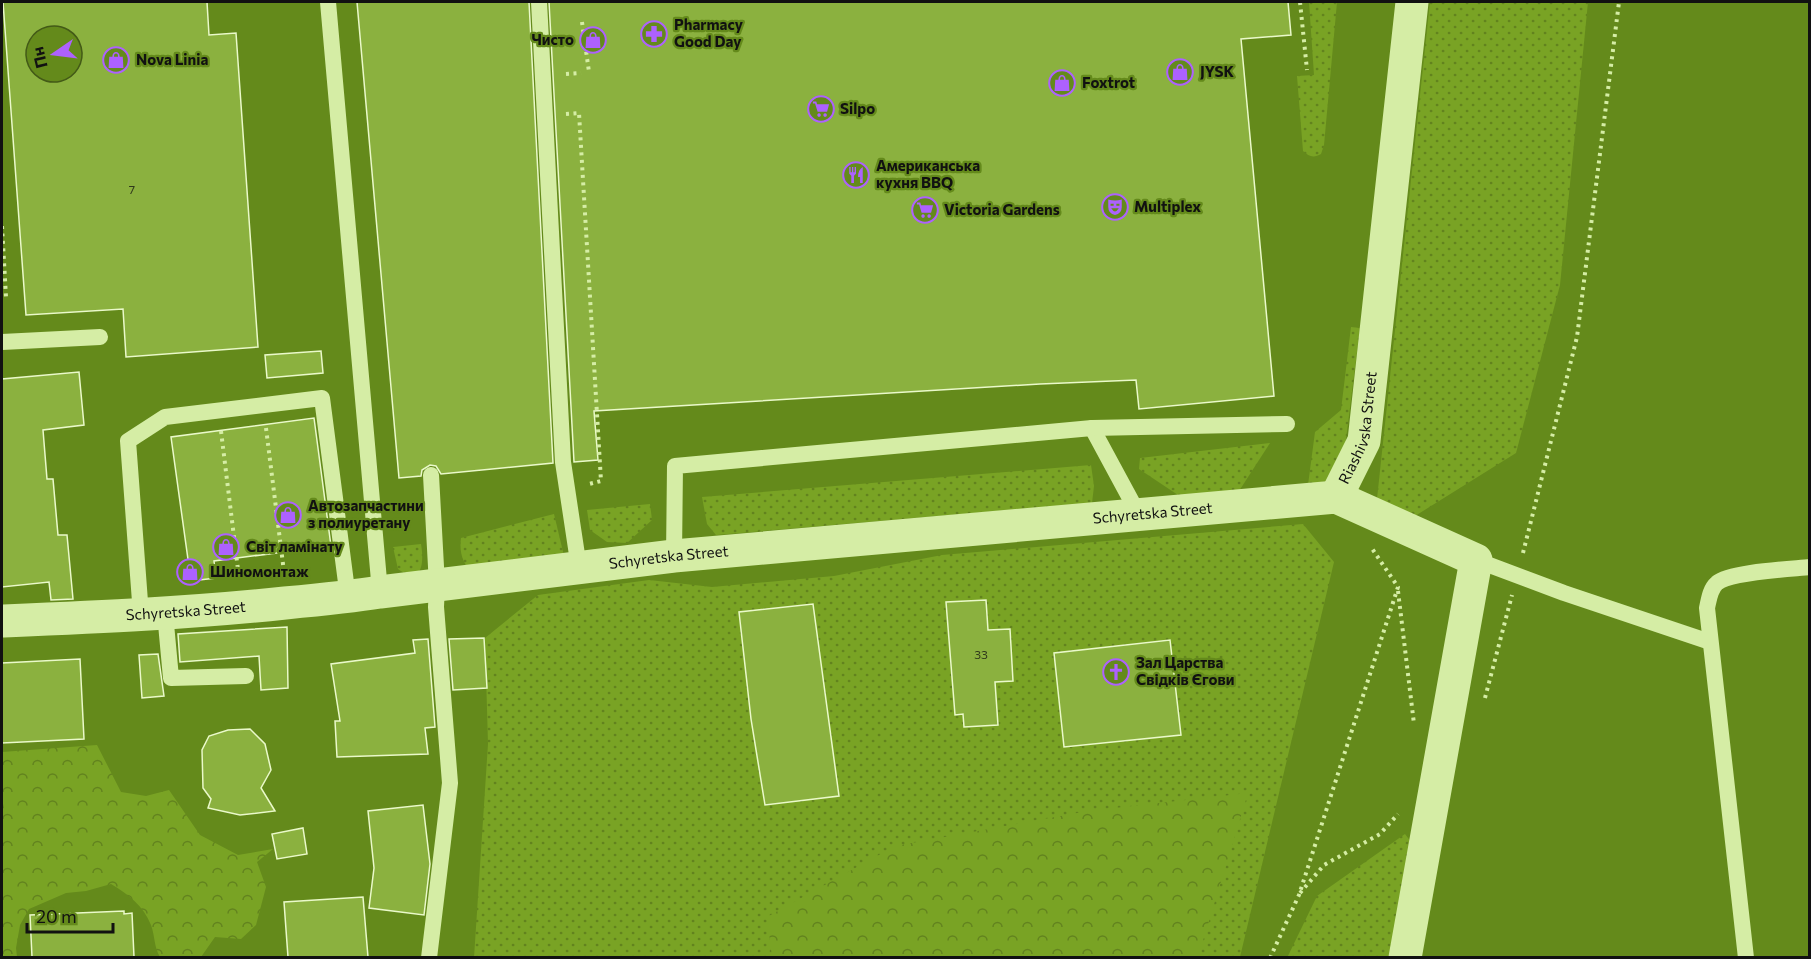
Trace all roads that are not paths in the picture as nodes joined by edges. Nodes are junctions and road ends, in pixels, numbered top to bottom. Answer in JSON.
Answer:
{"nodes":[{"id":1,"x":328,"y":2,"type":"edge"},
{"id":2,"x":539,"y":2,"type":"edge"},
{"id":3,"x":1412,"y":2,"type":"edge"},
{"id":4,"x":100,"y":337,"type":"dead end"},
{"id":5,"x":2,"y":342,"type":"edge"},
{"id":6,"x":1287,"y":423,"type":"dead end"},
{"id":7,"x":1092,"y":428,"type":"junction"},
{"id":8,"x":431,"y":475,"type":"dead end"},
{"id":9,"x":1336,"y":497,"type":"junction"},
{"id":10,"x":1140,"y":515,"type":"junction"},
{"id":11,"x":674,"y":556,"type":"junction"},
{"id":12,"x":1476,"y":560,"type":"junction"},
{"id":13,"x":1809,"y":567,"type":"edge"},
{"id":14,"x":579,"y":568,"type":"junction"},
{"id":15,"x":436,"y":585,"type":"junction"},
{"id":16,"x":380,"y":592,"type":"junction"},
{"id":17,"x":348,"y":598,"type":"junction"},
{"id":18,"x":153,"y":614,"type":"junction"},
{"id":19,"x":2,"y":621,"type":"edge"},
{"id":20,"x":1710,"y":642,"type":"junction"},
{"id":21,"x":246,"y":676,"type":"dead end"},
{"id":22,"x":429,"y":957,"type":"edge"},
{"id":23,"x":1406,"y":957,"type":"edge"},
{"id":24,"x":1746,"y":957,"type":"edge"}],
"edges":[{"from":1,"to":16,"type":"lane"},
{"from":2,"to":14,"type":"lane"},
{"from":3,"to":9,"type":"street","name":"Riashivska Street"},
{"from":4,"to":5,"type":"lane"},
{"from":6,"to":7,"type":"lane"},
{"from":7,"to":10,"type":"lane"},
{"from":7,"to":11,"type":"lane"},
{"from":8,"to":15,"type":"lane"},
{"from":9,"to":10,"type":"street","name":"Schyretska Street"},
{"from":9,"to":12,"type":"street"},
{"from":10,"to":11,"type":"street","name":"Schyretska Street"},
{"from":11,"to":14,"type":"street","name":"Schyretska Street"},
{"from":12,"to":20,"type":"lane"},
{"from":12,"to":23,"type":"street"},
{"from":13,"to":20,"type":"lane"},
{"from":14,"to":15,"type":"street","name":"Schyretska Street"},
{"from":15,"to":16,"type":"street","name":"Schyretska Street"},
{"from":15,"to":22,"type":"lane"},
{"from":16,"to":17,"type":"street","name":"Schyretska Street"},
{"from":17,"to":18,"type":"street","name":"Schyretska Street"},
{"from":17,"to":18,"type":"lane"},
{"from":18,"to":19,"type":"street","name":"Schyretska Street"},
{"from":18,"to":21,"type":"lane"},
{"from":20,"to":24,"type":"lane"}]}
